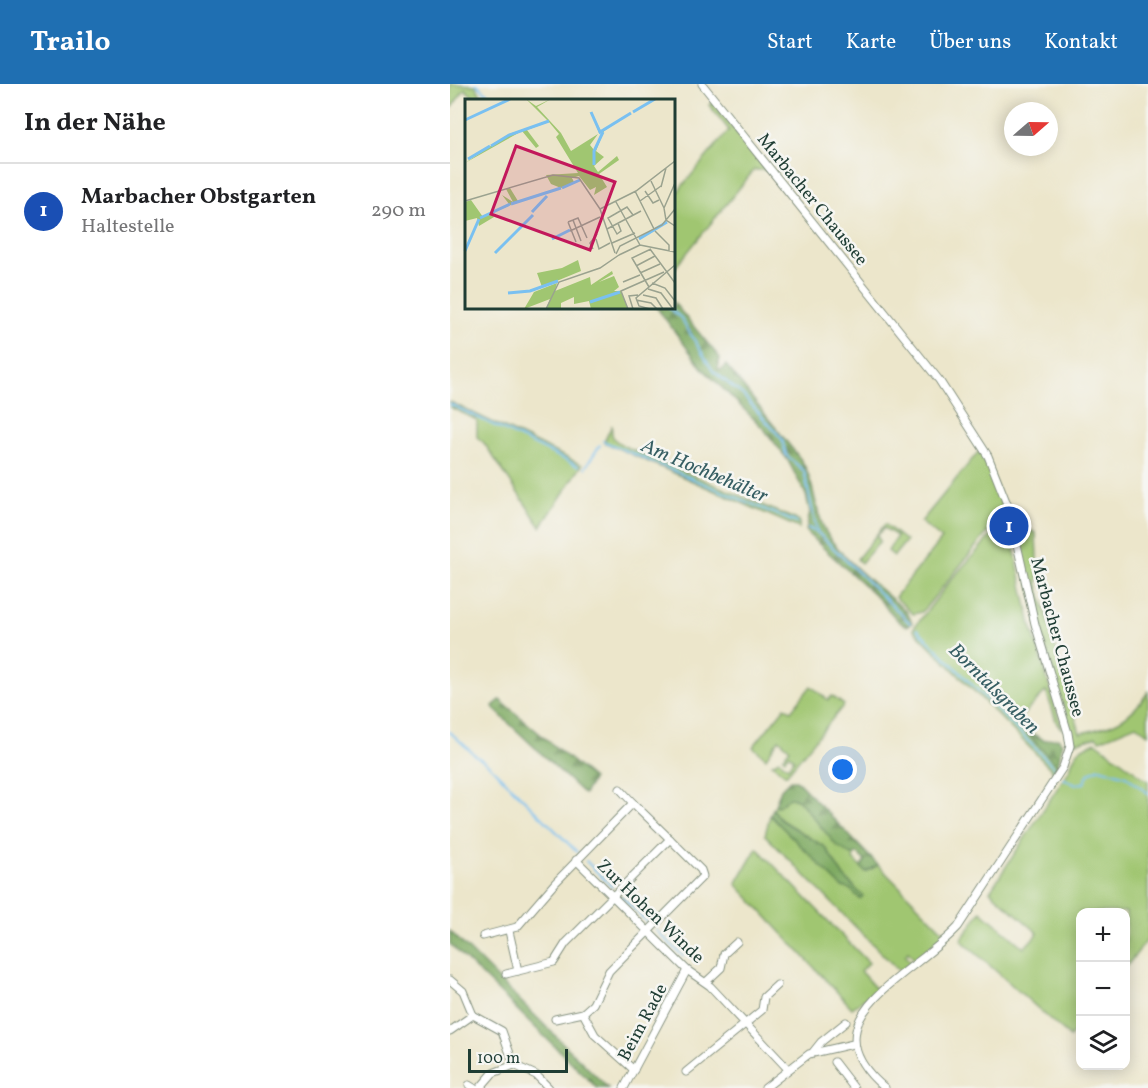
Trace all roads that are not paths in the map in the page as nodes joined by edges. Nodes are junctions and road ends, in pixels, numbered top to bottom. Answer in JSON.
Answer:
{"nodes":[{"id":1,"x":702,"y":84,"type":"edge"},
{"id":2,"x":620,"y":789,"type":"dead end"},
{"id":3,"x":633,"y":803,"type":"junction"},
{"id":4,"x":670,"y":839,"type":"junction"},
{"id":5,"x":576,"y":860,"type":"junction"},
{"id":6,"x":612,"y":896,"type":"junction"},
{"id":7,"x":509,"y":931,"type":"junction"},
{"id":8,"x":647,"y":931,"type":"junction"},
{"id":9,"x":483,"y":936,"type":"dead end"},
{"id":10,"x":737,"y":942,"type":"dead end"},
{"id":11,"x":687,"y":970,"type":"junction"},
{"id":12,"x":518,"y":971,"type":"junction"},
{"id":13,"x":506,"y":974,"type":"dead end"},
{"id":14,"x":450,"y":980,"type":"edge"},
{"id":15,"x":706,"y":982,"type":"junction"},
{"id":16,"x":777,"y":985,"type":"dead end"},
{"id":17,"x":583,"y":1013,"type":"junction"},
{"id":18,"x":473,"y":1015,"type":"junction"},
{"id":19,"x":555,"y":1019,"type":"dead end"},
{"id":20,"x":846,"y":1022,"type":"dead end"},
{"id":21,"x":747,"y":1024,"type":"junction"},
{"id":22,"x":450,"y":1031,"type":"edge"},
{"id":23,"x":853,"y":1044,"type":"junction"},
{"id":24,"x":813,"y":1052,"type":"junction"},
{"id":25,"x":834,"y":1062,"type":"dead end"},
{"id":26,"x":514,"y":1065,"type":"junction"},
{"id":27,"x":787,"y":1068,"type":"junction"},
{"id":28,"x":634,"y":1070,"type":"junction"},
{"id":29,"x":686,"y":1072,"type":"dead end"},
{"id":30,"x":480,"y":1088,"type":"edge"},
{"id":31,"x":549,"y":1088,"type":"edge"},
{"id":32,"x":624,"y":1088,"type":"edge"},
{"id":33,"x":765,"y":1088,"type":"edge"},
{"id":34,"x":854,"y":1088,"type":"edge"},
{"id":35,"x":885,"y":1088,"type":"edge"}],
"edges":[{"from":1,"to":23,"type":"street","name":"Marbacher Chaussee"},
{"from":2,"to":3,"type":"street"},
{"from":3,"to":4,"type":"street"},
{"from":3,"to":5,"type":"street"},
{"from":4,"to":6,"type":"street"},
{"from":4,"to":8,"type":"street"},
{"from":5,"to":6,"type":"street","name":"Zur Hohen Winde"},
{"from":5,"to":7,"type":"street"},
{"from":6,"to":8,"type":"street","name":"Zur Hohen Winde"},
{"from":6,"to":12,"type":"street"},
{"from":7,"to":9,"type":"street"},
{"from":7,"to":12,"type":"street"},
{"from":8,"to":11,"type":"street","name":"Zur Hohen Winde"},
{"from":8,"to":17,"type":"street"},
{"from":10,"to":15,"type":"street","name":"Zur Hohen Winde"},
{"from":11,"to":15,"type":"street","name":"Zur Hohen Winde"},
{"from":11,"to":28,"type":"street","name":"Beim Rade"},
{"from":12,"to":13,"type":"street"},
{"from":14,"to":18,"type":"street"},
{"from":15,"to":21,"type":"street","name":"Zur Hohen Winde"},
{"from":16,"to":21,"type":"street"},
{"from":17,"to":19,"type":"street"},
{"from":17,"to":28,"type":"street"},
{"from":18,"to":22,"type":"street"},
{"from":18,"to":26,"type":"street"},
{"from":20,"to":24,"type":"street"},
{"from":21,"to":27,"type":"street","name":"Zur Hohen Winde"},
{"from":21,"to":29,"type":"street"},
{"from":23,"to":24,"type":"street"},
{"from":23,"to":35,"type":"street"},
{"from":24,"to":27,"type":"street"},
{"from":25,"to":34,"type":"street"},
{"from":26,"to":30,"type":"street"},
{"from":26,"to":31,"type":"street"},
{"from":27,"to":33,"type":"street"},
{"from":28,"to":32,"type":"street","name":"Beim Rade"}]}
